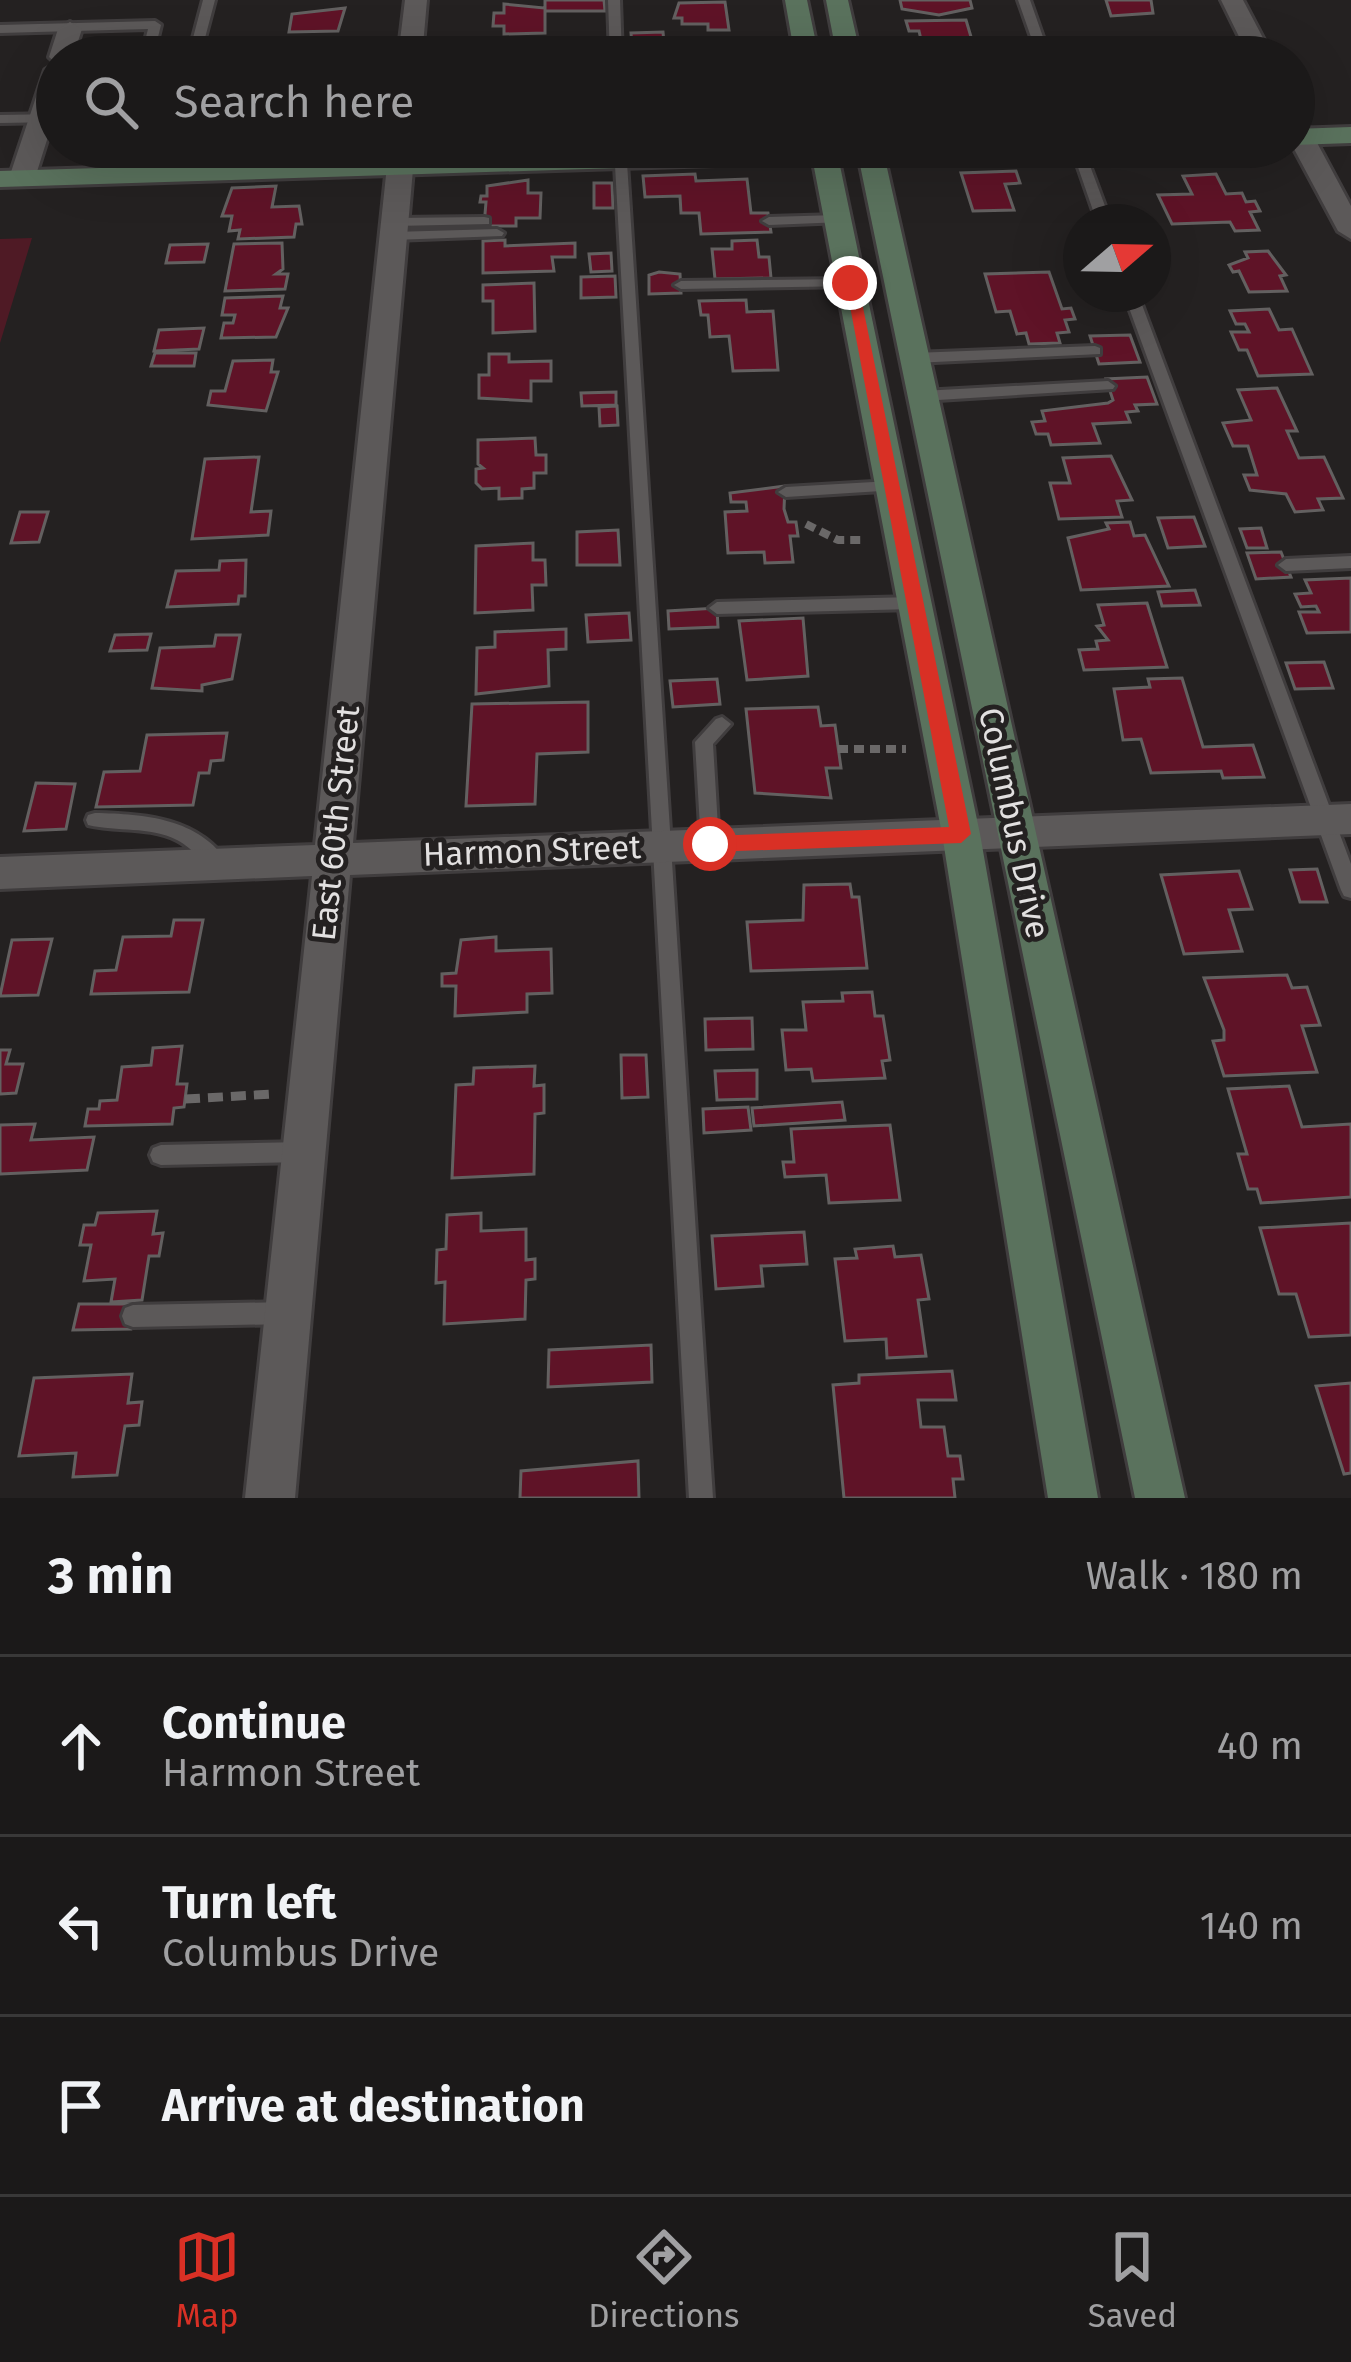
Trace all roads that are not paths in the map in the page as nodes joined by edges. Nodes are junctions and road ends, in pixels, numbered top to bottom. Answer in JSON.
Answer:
{"nodes":[{"id":1,"x":209,"y":0,"type":"edge"},
{"id":2,"x":416,"y":0,"type":"edge"},
{"id":3,"x":614,"y":0,"type":"edge"},
{"id":4,"x":796,"y":0,"type":"edge"},
{"id":5,"x":837,"y":0,"type":"edge"},
{"id":6,"x":1024,"y":0,"type":"edge"},
{"id":7,"x":1232,"y":0,"type":"edge"},
{"id":8,"x":0,"y":29,"type":"edge"},
{"id":9,"x":70,"y":29,"type":"junction"},
{"id":10,"x":68,"y":36,"type":"edge"},
{"id":11,"x":152,"y":36,"type":"edge"},
{"id":12,"x":200,"y":36,"type":"edge"},
{"id":13,"x":412,"y":36,"type":"edge"},
{"id":14,"x":615,"y":36,"type":"edge"},
{"id":15,"x":803,"y":36,"type":"edge"},
{"id":16,"x":845,"y":36,"type":"edge"},
{"id":17,"x":1037,"y":36,"type":"edge"},
{"id":18,"x":1250,"y":36,"type":"edge"},
{"id":19,"x":36,"y":118,"type":"edge"},
{"id":20,"x":0,"y":119,"type":"edge"},
{"id":21,"x":1315,"y":133,"type":"edge"},
{"id":22,"x":1351,"y":135,"type":"edge"},
{"id":23,"x":36,"y":140,"type":"edge"},
{"id":24,"x":1315,"y":166,"type":"edge"},
{"id":25,"x":164,"y":168,"type":"edge"},
{"id":26,"x":246,"y":168,"type":"edge"},
{"id":27,"x":399,"y":168,"type":"edge"},
{"id":28,"x":622,"y":168,"type":"edge"},
{"id":29,"x":828,"y":168,"type":"edge"},
{"id":30,"x":873,"y":168,"type":"edge"},
{"id":31,"x":1085,"y":168,"type":"edge"},
{"id":32,"x":162,"y":174,"type":"junction"},
{"id":33,"x":11,"y":178,"type":"edge"},
{"id":34,"x":1098,"y":204,"type":"edge"},
{"id":35,"x":838,"y":218,"type":"junction"},
{"id":36,"x":484,"y":221,"type":"dead end"},
{"id":37,"x":769,"y":221,"type":"dead end"},
{"id":38,"x":394,"y":229,"type":"junction"},
{"id":39,"x":1351,"y":231,"type":"edge"},
{"id":40,"x":497,"y":233,"type":"dead end"},
{"id":41,"x":850,"y":283,"type":"junction"},
{"id":42,"x":681,"y":285,"type":"dead end"},
{"id":43,"x":1138,"y":312,"type":"edge"},
{"id":44,"x":1095,"y":351,"type":"dead end"},
{"id":45,"x":914,"y":358,"type":"junction"},
{"id":46,"x":1108,"y":386,"type":"dead end"},
{"id":47,"x":922,"y":396,"type":"junction"},
{"id":48,"x":891,"y":486,"type":"junction"},
{"id":49,"x":786,"y":492,"type":"dead end"},
{"id":50,"x":1351,"y":562,"type":"edge"},
{"id":51,"x":1286,"y":565,"type":"dead end"},
{"id":52,"x":914,"y":603,"type":"junction"},
{"id":53,"x":717,"y":608,"type":"dead end"},
{"id":54,"x":722,"y":724,"type":"dead end"},
{"id":55,"x":95,"y":820,"type":"dead end"},
{"id":56,"x":1338,"y":820,"type":"edge"},
{"id":57,"x":1016,"y":832,"type":"junction"},
{"id":58,"x":961,"y":834,"type":"junction"},
{"id":59,"x":710,"y":844,"type":"junction"},
{"id":60,"x":661,"y":846,"type":"junction"},
{"id":61,"x":332,"y":859,"type":"junction"},
{"id":62,"x":220,"y":864,"type":"junction"},
{"id":63,"x":0,"y":872,"type":"edge"},
{"id":64,"x":1351,"y":890,"type":"edge"},
{"id":65,"x":304,"y":1152,"type":"junction"},
{"id":66,"x":161,"y":1155,"type":"dead end"},
{"id":67,"x":288,"y":1313,"type":"junction"},
{"id":68,"x":133,"y":1316,"type":"dead end"},
{"id":69,"x":270,"y":1498,"type":"edge"},
{"id":70,"x":700,"y":1498,"type":"edge"},
{"id":71,"x":1073,"y":1498,"type":"edge"},
{"id":72,"x":1160,"y":1498,"type":"edge"}],
"edges":[{"from":1,"to":12,"type":"lane"},
{"from":2,"to":13,"type":"street"},
{"from":3,"to":14,"type":"lane"},
{"from":4,"to":15,"type":"street"},
{"from":5,"to":16,"type":"street"},
{"from":6,"to":17,"type":"lane"},
{"from":7,"to":18,"type":"street"},
{"from":8,"to":9,"type":"lane"},
{"from":9,"to":10,"type":"street"},
{"from":9,"to":11,"type":"lane"},
{"from":19,"to":20,"type":"lane"},
{"from":21,"to":22,"type":"street"},
{"from":23,"to":33,"type":"street"},
{"from":24,"to":39,"type":"street"},
{"from":25,"to":32,"type":"lane"},
{"from":26,"to":32,"type":"street"},
{"from":27,"to":38,"type":"street","name":"East 60th Street"},
{"from":28,"to":60,"type":"lane"},
{"from":29,"to":35,"type":"street","name":"Columbus Drive"},
{"from":30,"to":45,"type":"street","name":"Columbus Drive"},
{"from":31,"to":34,"type":"lane"},
{"from":32,"to":33,"type":"street"},
{"from":35,"to":37,"type":"lane"},
{"from":35,"to":41,"type":"street","name":"Columbus Drive"},
{"from":36,"to":38,"type":"lane"},
{"from":38,"to":40,"type":"lane"},
{"from":38,"to":61,"type":"street","name":"East 60th Street"},
{"from":41,"to":42,"type":"lane"},
{"from":41,"to":48,"type":"street","name":"Columbus Drive"},
{"from":43,"to":56,"type":"lane"},
{"from":44,"to":45,"type":"lane"},
{"from":45,"to":47,"type":"street","name":"Columbus Drive"},
{"from":46,"to":47,"type":"lane"},
{"from":47,"to":57,"type":"street","name":"Columbus Drive"},
{"from":48,"to":49,"type":"lane"},
{"from":48,"to":52,"type":"street","name":"Columbus Drive"},
{"from":50,"to":51,"type":"lane"},
{"from":52,"to":53,"type":"lane"},
{"from":52,"to":58,"type":"street","name":"Columbus Drive"},
{"from":54,"to":59,"type":"lane"},
{"from":55,"to":62,"type":"lane"},
{"from":56,"to":57,"type":"street","name":"Harmon Street"},
{"from":56,"to":64,"type":"lane"},
{"from":57,"to":58,"type":"street","name":"Harmon Street"},
{"from":57,"to":72,"type":"street","name":"Columbus Drive"},
{"from":58,"to":59,"type":"street","name":"Harmon Street"},
{"from":58,"to":71,"type":"street","name":"Columbus Drive"},
{"from":59,"to":60,"type":"street","name":"Harmon Street"},
{"from":60,"to":61,"type":"street","name":"Harmon Street"},
{"from":60,"to":70,"type":"lane"},
{"from":61,"to":62,"type":"street","name":"Harmon Street"},
{"from":61,"to":65,"type":"street","name":"East 60th Street"},
{"from":62,"to":63,"type":"street","name":"Harmon Street"},
{"from":65,"to":66,"type":"lane"},
{"from":65,"to":67,"type":"street","name":"East 60th Street"},
{"from":67,"to":68,"type":"lane"},
{"from":67,"to":69,"type":"street","name":"East 60th Street"}]}
